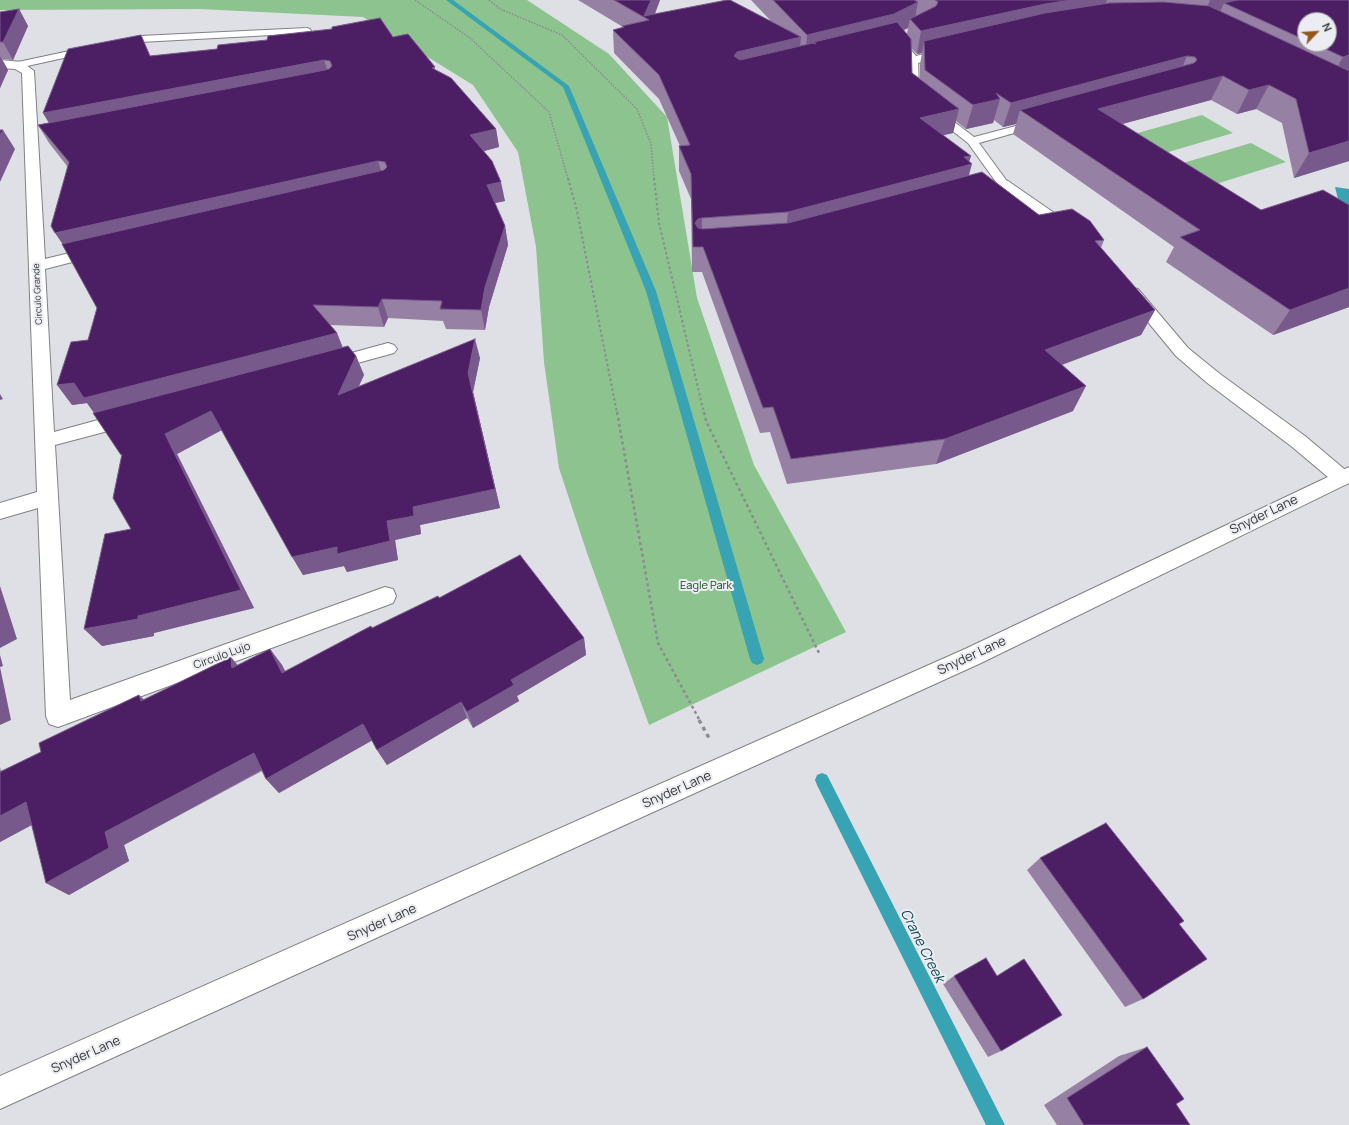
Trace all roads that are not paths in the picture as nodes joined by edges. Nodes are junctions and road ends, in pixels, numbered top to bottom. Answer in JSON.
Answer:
{"nodes":[{"id":1,"x":307,"y":31,"type":"edge"},
{"id":2,"x":914,"y":31,"type":"edge"},
{"id":3,"x":110,"y":46,"type":"edge"},
{"id":4,"x":94,"y":49,"type":"edge"},
{"id":5,"x":957,"y":50,"type":"edge"},
{"id":6,"x":913,"y":60,"type":"junction"},
{"id":7,"x":0,"y":64,"type":"edge"},
{"id":8,"x":18,"y":65,"type":"junction"},
{"id":9,"x":1046,"y":121,"type":"edge"},
{"id":10,"x":972,"y":142,"type":"junction"},
{"id":11,"x":1003,"y":184,"type":"junction"},
{"id":12,"x":973,"y":192,"type":"edge"},
{"id":13,"x":1084,"y":240,"type":"edge"},
{"id":14,"x":114,"y":248,"type":"edge"},
{"id":15,"x":37,"y":266,"type":"junction"},
{"id":16,"x":1123,"y":281,"type":"edge"},
{"id":17,"x":388,"y":349,"type":"dead end"},
{"id":18,"x":311,"y":370,"type":"edge"},
{"id":19,"x":144,"y":415,"type":"edge"},
{"id":20,"x":45,"y":441,"type":"junction"},
{"id":21,"x":1346,"y":476,"type":"edge"},
{"id":22,"x":48,"y":497,"type":"junction"},
{"id":23,"x":0,"y":511,"type":"edge"},
{"id":24,"x":385,"y":596,"type":"dead end"},
{"id":25,"x":58,"y":716,"type":"joint"},
{"id":26,"x":0,"y":1093,"type":"edge"}],
"edges":[{"from":1,"to":3,"type":"lane"},
{"from":2,"to":6,"type":"street"},
{"from":4,"to":8,"type":"lane"},
{"from":5,"to":6,"type":"street"},
{"from":6,"to":10,"type":"lane"},
{"from":7,"to":8,"type":"street"},
{"from":8,"to":15,"type":"street","name":"Circulo Grande"},
{"from":9,"to":10,"type":"lane"},
{"from":10,"to":11,"type":"lane"},
{"from":11,"to":12,"type":"lane"},
{"from":11,"to":13,"type":"street"},
{"from":14,"to":15,"type":"street"},
{"from":15,"to":20,"type":"street","name":"Circulo Grande"},
{"from":16,"to":21,"type":"street"},
{"from":17,"to":18,"type":"street"},
{"from":19,"to":20,"type":"street"},
{"from":20,"to":22,"type":"street","name":"Circulo Grande"},
{"from":21,"to":26,"type":"street","name":"Snyder Lane"},
{"from":22,"to":23,"type":"street"},
{"from":22,"to":25,"type":"street","name":"Circulo Grande"},
{"from":24,"to":25,"type":"street","name":"Circulo Lujo"}]}
